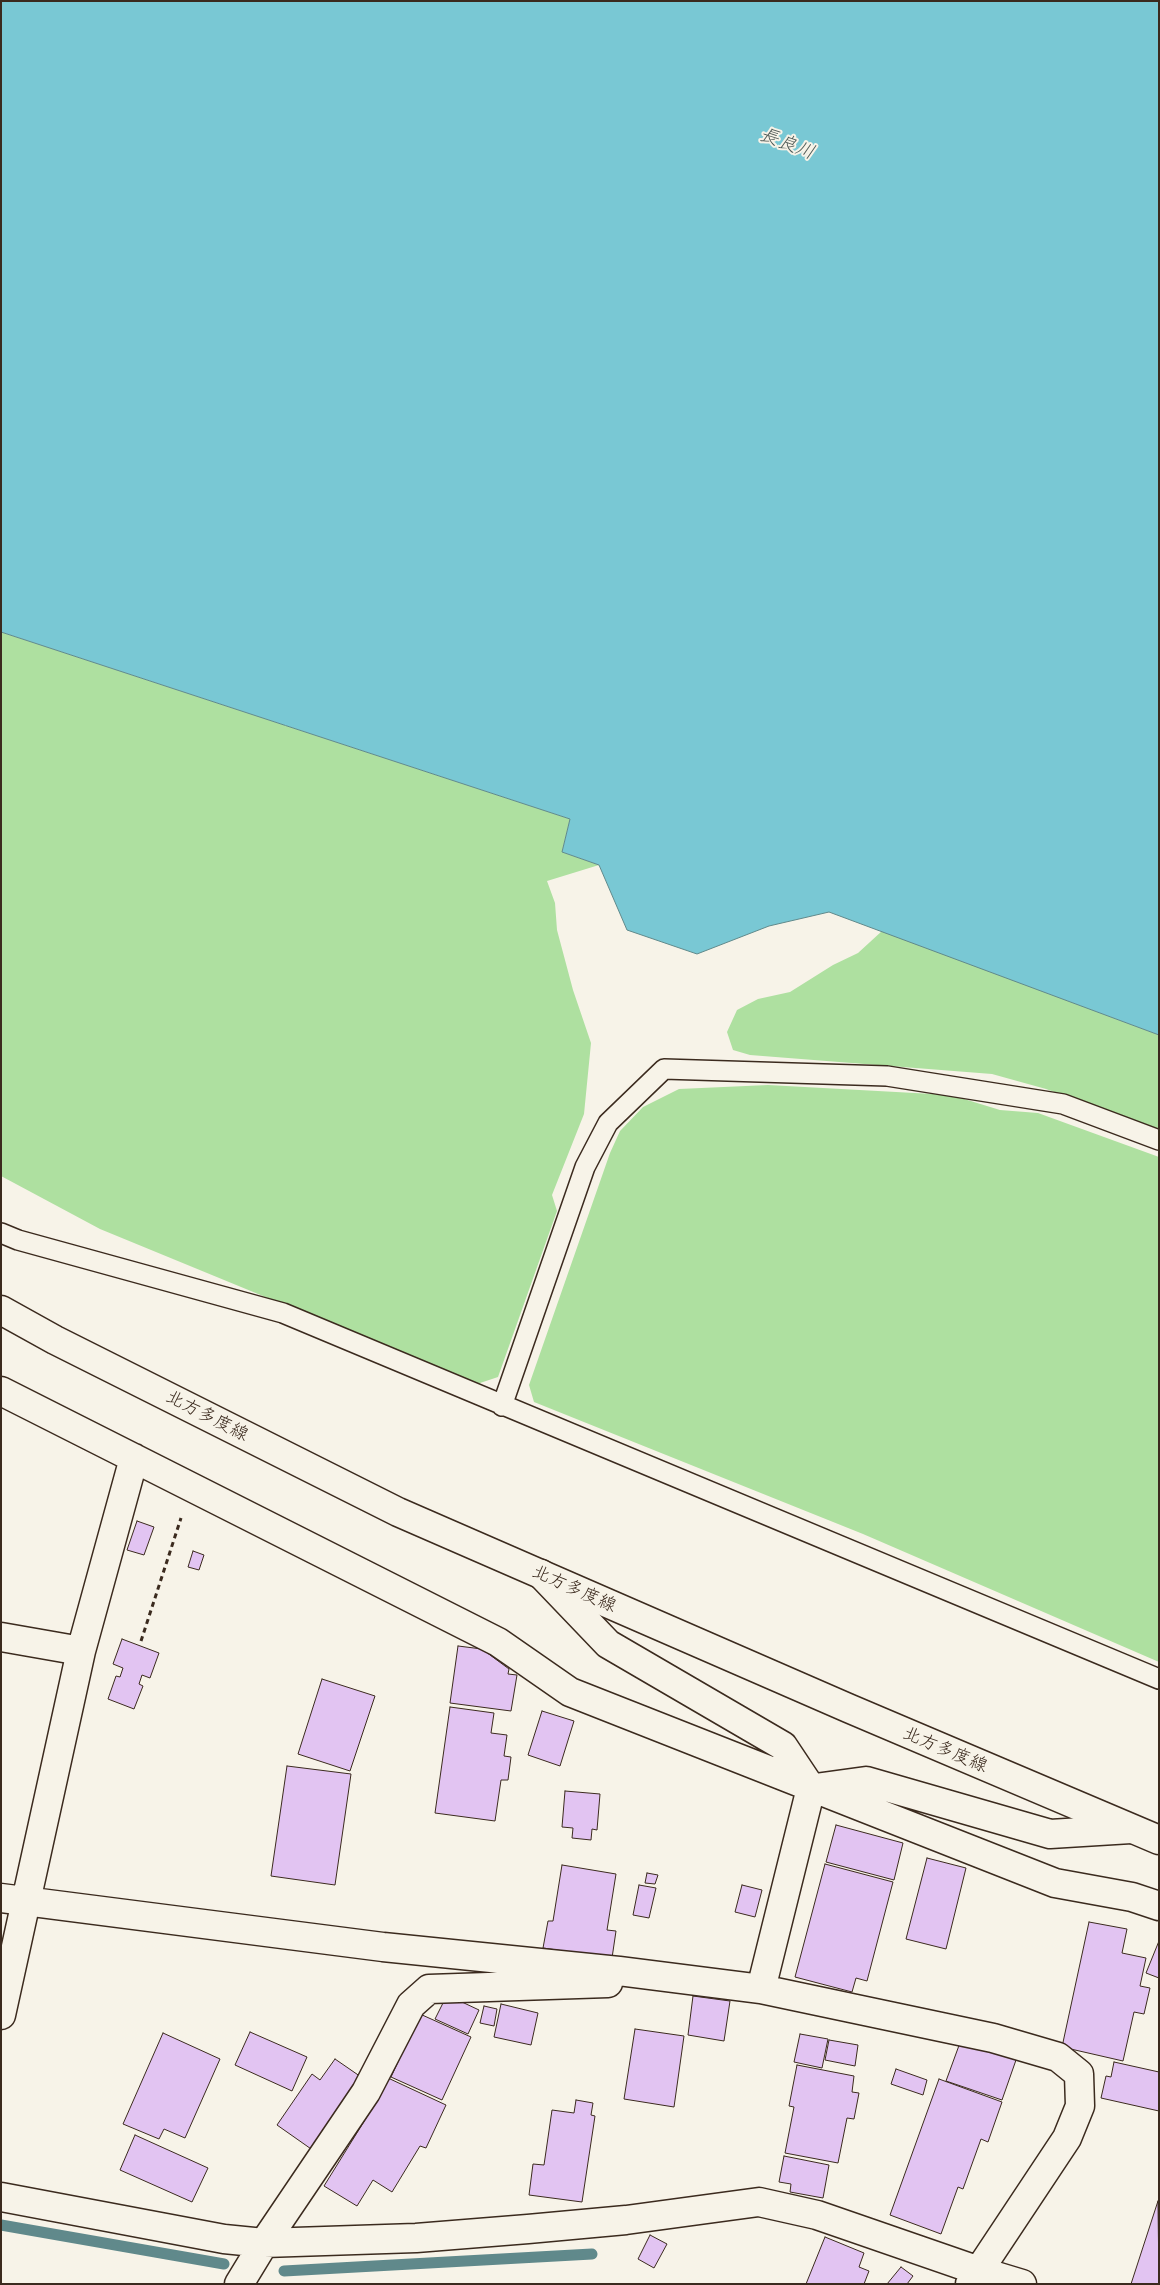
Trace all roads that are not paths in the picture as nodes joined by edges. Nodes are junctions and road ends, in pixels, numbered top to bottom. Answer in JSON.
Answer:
{"nodes":[{"id":1,"x":1159,"y":1140,"type":"edge"},
{"id":2,"x":1,"y":1233,"type":"edge"},
{"id":3,"x":1,"y":1310,"type":"edge"},
{"id":4,"x":1,"y":1391,"type":"edge"},
{"id":5,"x":502,"y":1406,"type":"junction"},
{"id":6,"x":134,"y":1458,"type":"junction"},
{"id":7,"x":541,"y":1574,"type":"junction"},
{"id":8,"x":1,"y":1637,"type":"edge"},
{"id":9,"x":81,"y":1652,"type":"junction"},
{"id":10,"x":1159,"y":1680,"type":"edge"},
{"id":11,"x":811,"y":1788,"type":"junction"},
{"id":12,"x":1132,"y":1829,"type":"junction"},
{"id":13,"x":1159,"y":1840,"type":"edge"},
{"id":14,"x":13,"y":1900,"type":"edge"},
{"id":15,"x":1159,"y":1906,"type":"edge"},
{"id":16,"x":619,"y":1970,"type":"junction"},
{"id":17,"x":761,"y":1989,"type":"junction"},
{"id":18,"x":1,"y":2015,"type":"edge"},
{"id":19,"x":1,"y":2197,"type":"edge"},
{"id":20,"x":264,"y":2243,"type":"junction"},
{"id":21,"x":975,"y":2277,"type":"edge"},
{"id":22,"x":239,"y":2284,"type":"edge"},
{"id":23,"x":1022,"y":2284,"type":"edge"}],
"edges":[{"from":1,"to":5,"type":"lane"},
{"from":2,"to":5,"type":"lane"},
{"from":3,"to":7,"type":"street","name":"北方多度線"},
{"from":4,"to":6,"type":"street"},
{"from":5,"to":10,"type":"lane"},
{"from":6,"to":9,"type":"street"},
{"from":6,"to":11,"type":"street"},
{"from":7,"to":11,"type":"street"},
{"from":7,"to":12,"type":"street","name":"北方多度線"},
{"from":8,"to":9,"type":"street"},
{"from":9,"to":14,"type":"street"},
{"from":11,"to":12,"type":"street"},
{"from":11,"to":15,"type":"street"},
{"from":11,"to":17,"type":"street"},
{"from":12,"to":13,"type":"street","name":"北方多度線"},
{"from":14,"to":16,"type":"street"},
{"from":14,"to":18,"type":"street"},
{"from":16,"to":17,"type":"street"},
{"from":16,"to":20,"type":"street"},
{"from":17,"to":21,"type":"street"},
{"from":19,"to":20,"type":"street"},
{"from":20,"to":21,"type":"street"},
{"from":20,"to":22,"type":"street"},
{"from":21,"to":23,"type":"street"}]}
